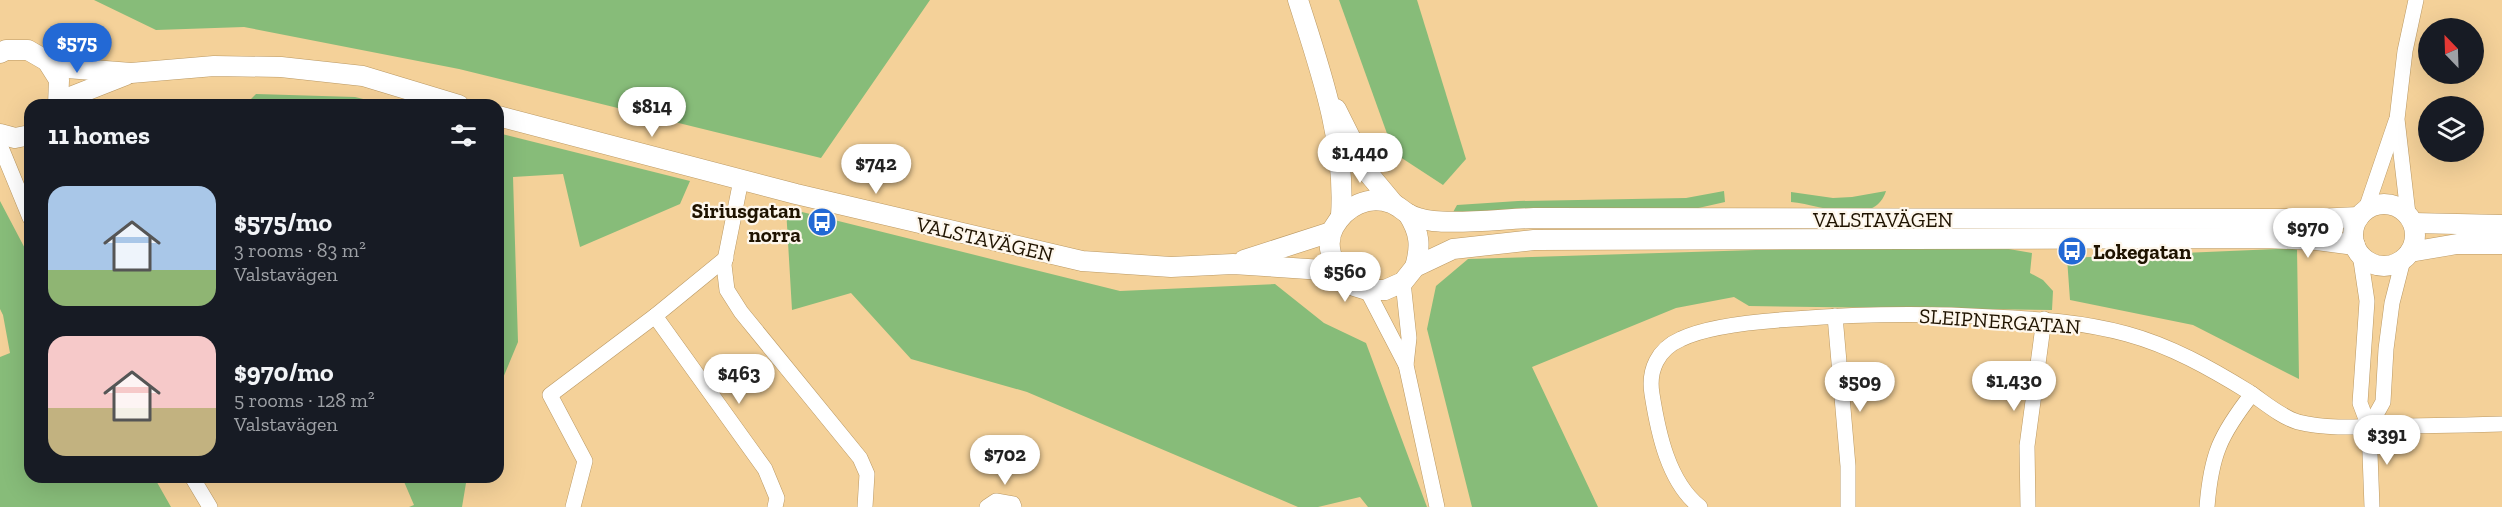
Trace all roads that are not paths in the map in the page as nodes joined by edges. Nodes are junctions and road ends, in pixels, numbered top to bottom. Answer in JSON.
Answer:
{"nodes":[{"id":1,"x":1298,"y":0,"type":"edge"},
{"id":2,"x":2416,"y":0,"type":"edge"},
{"id":3,"x":0,"y":53,"type":"edge"},
{"id":4,"x":47,"y":61,"type":"junction"},
{"id":5,"x":131,"y":73,"type":"junction"},
{"id":6,"x":1327,"y":91,"type":"junction"},
{"id":7,"x":59,"y":99,"type":"edge"},
{"id":8,"x":69,"y":99,"type":"edge"},
{"id":9,"x":439,"y":99,"type":"edge"},
{"id":10,"x":504,"y":118,"type":"edge"},
{"id":11,"x":2397,"y":119,"type":"junction"},
{"id":12,"x":0,"y":134,"type":"edge"},
{"id":13,"x":24,"y":136,"type":"edge"},
{"id":14,"x":0,"y":145,"type":"edge"},
{"id":15,"x":741,"y":180,"type":"junction"},
{"id":16,"x":24,"y":203,"type":"edge"},
{"id":17,"x":1400,"y":209,"type":"junction"},
{"id":18,"x":2362,"y":213,"type":"junction"},
{"id":19,"x":2410,"y":219,"type":"junction"},
{"id":20,"x":1336,"y":224,"type":"junction"},
{"id":21,"x":2502,"y":225,"type":"edge"},
{"id":22,"x":2502,"y":244,"type":"edge"},
{"id":23,"x":2357,"y":249,"type":"junction"},
{"id":24,"x":2406,"y":256,"type":"junction"},
{"id":25,"x":726,"y":258,"type":"junction"},
{"id":26,"x":1233,"y":264,"type":"junction"},
{"id":27,"x":1409,"y":274,"type":"junction"},
{"id":28,"x":1343,"y":278,"type":"junction"},
{"id":29,"x":1367,"y":290,"type":"junction"},
{"id":30,"x":655,"y":316,"type":"junction"},
{"id":31,"x":1834,"y":316,"type":"junction"},
{"id":32,"x":2044,"y":320,"type":"junction"},
{"id":33,"x":1406,"y":365,"type":"junction"},
{"id":34,"x":2252,"y":394,"type":"junction"},
{"id":35,"x":2502,"y":424,"type":"edge"},
{"id":36,"x":2369,"y":427,"type":"junction"},
{"id":37,"x":196,"y":483,"type":"edge"},
{"id":38,"x":210,"y":507,"type":"edge"},
{"id":39,"x":573,"y":507,"type":"edge"},
{"id":40,"x":775,"y":507,"type":"edge"},
{"id":41,"x":865,"y":507,"type":"edge"},
{"id":42,"x":987,"y":507,"type":"edge"},
{"id":43,"x":1014,"y":507,"type":"edge"},
{"id":44,"x":1437,"y":507,"type":"edge"},
{"id":45,"x":1700,"y":507,"type":"edge"},
{"id":46,"x":1848,"y":507,"type":"edge"},
{"id":47,"x":2028,"y":507,"type":"edge"},
{"id":48,"x":2206,"y":507,"type":"edge"},
{"id":49,"x":2372,"y":507,"type":"edge"}],
"edges":[{"from":1,"to":6,"type":"street"},
{"from":2,"to":11,"type":"street"},
{"from":3,"to":4,"type":"street"},
{"from":4,"to":5,"type":"street"},
{"from":4,"to":7,"type":"street"},
{"from":5,"to":8,"type":"street"},
{"from":5,"to":9,"type":"street"},
{"from":6,"to":17,"type":"street"},
{"from":6,"to":20,"type":"street"},
{"from":10,"to":15,"type":"street","name":"VALSTAVÄGEN"},
{"from":11,"to":18,"type":"street"},
{"from":11,"to":19,"type":"street"},
{"from":12,"to":13,"type":"street"},
{"from":14,"to":16,"type":"street"},
{"from":15,"to":25,"type":"street"},
{"from":15,"to":26,"type":"street","name":"VALSTAVÄGEN"},
{"from":17,"to":18,"type":"street","name":"VALSTAVÄGEN"},
{"from":17,"to":20,"type":"street","name":"VALSTAVÄGEN"},
{"from":17,"to":27,"type":"street"},
{"from":18,"to":19,"type":"street","name":"VALSTAVÄGEN"},
{"from":18,"to":23,"type":"street"},
{"from":19,"to":21,"type":"street","name":"VALSTAVÄGEN"},
{"from":19,"to":24,"type":"street"},
{"from":20,"to":26,"type":"street","name":"VALSTAVÄGEN"},
{"from":20,"to":28,"type":"street"},
{"from":22,"to":24,"type":"street","name":"VALSTAVÄGEN"},
{"from":23,"to":24,"type":"street","name":"VALSTAVÄGEN"},
{"from":23,"to":27,"type":"street","name":"VALSTAVÄGEN"},
{"from":23,"to":36,"type":"street"},
{"from":24,"to":36,"type":"street"},
{"from":25,"to":30,"type":"street"},
{"from":25,"to":41,"type":"street"},
{"from":26,"to":28,"type":"street","name":"VALSTAVÄGEN"},
{"from":27,"to":29,"type":"street","name":"VALSTAVÄGEN"},
{"from":27,"to":33,"type":"street"},
{"from":28,"to":29,"type":"street","name":"VALSTAVÄGEN"},
{"from":29,"to":33,"type":"street"},
{"from":30,"to":39,"type":"street"},
{"from":30,"to":40,"type":"street"},
{"from":31,"to":32,"type":"street","name":"SLEIPNERGATAN"},
{"from":31,"to":45,"type":"street","name":"SLEIPNERGATAN"},
{"from":31,"to":46,"type":"street"},
{"from":32,"to":34,"type":"street","name":"SLEIPNERGATAN"},
{"from":32,"to":47,"type":"street"},
{"from":33,"to":44,"type":"street"},
{"from":34,"to":36,"type":"street","name":"SLEIPNERGATAN"},
{"from":34,"to":48,"type":"street"},
{"from":35,"to":36,"type":"street","name":"SLEIPNERGATAN"},
{"from":36,"to":49,"type":"street"},
{"from":37,"to":38,"type":"street"},
{"from":42,"to":43,"type":"street"}]}
